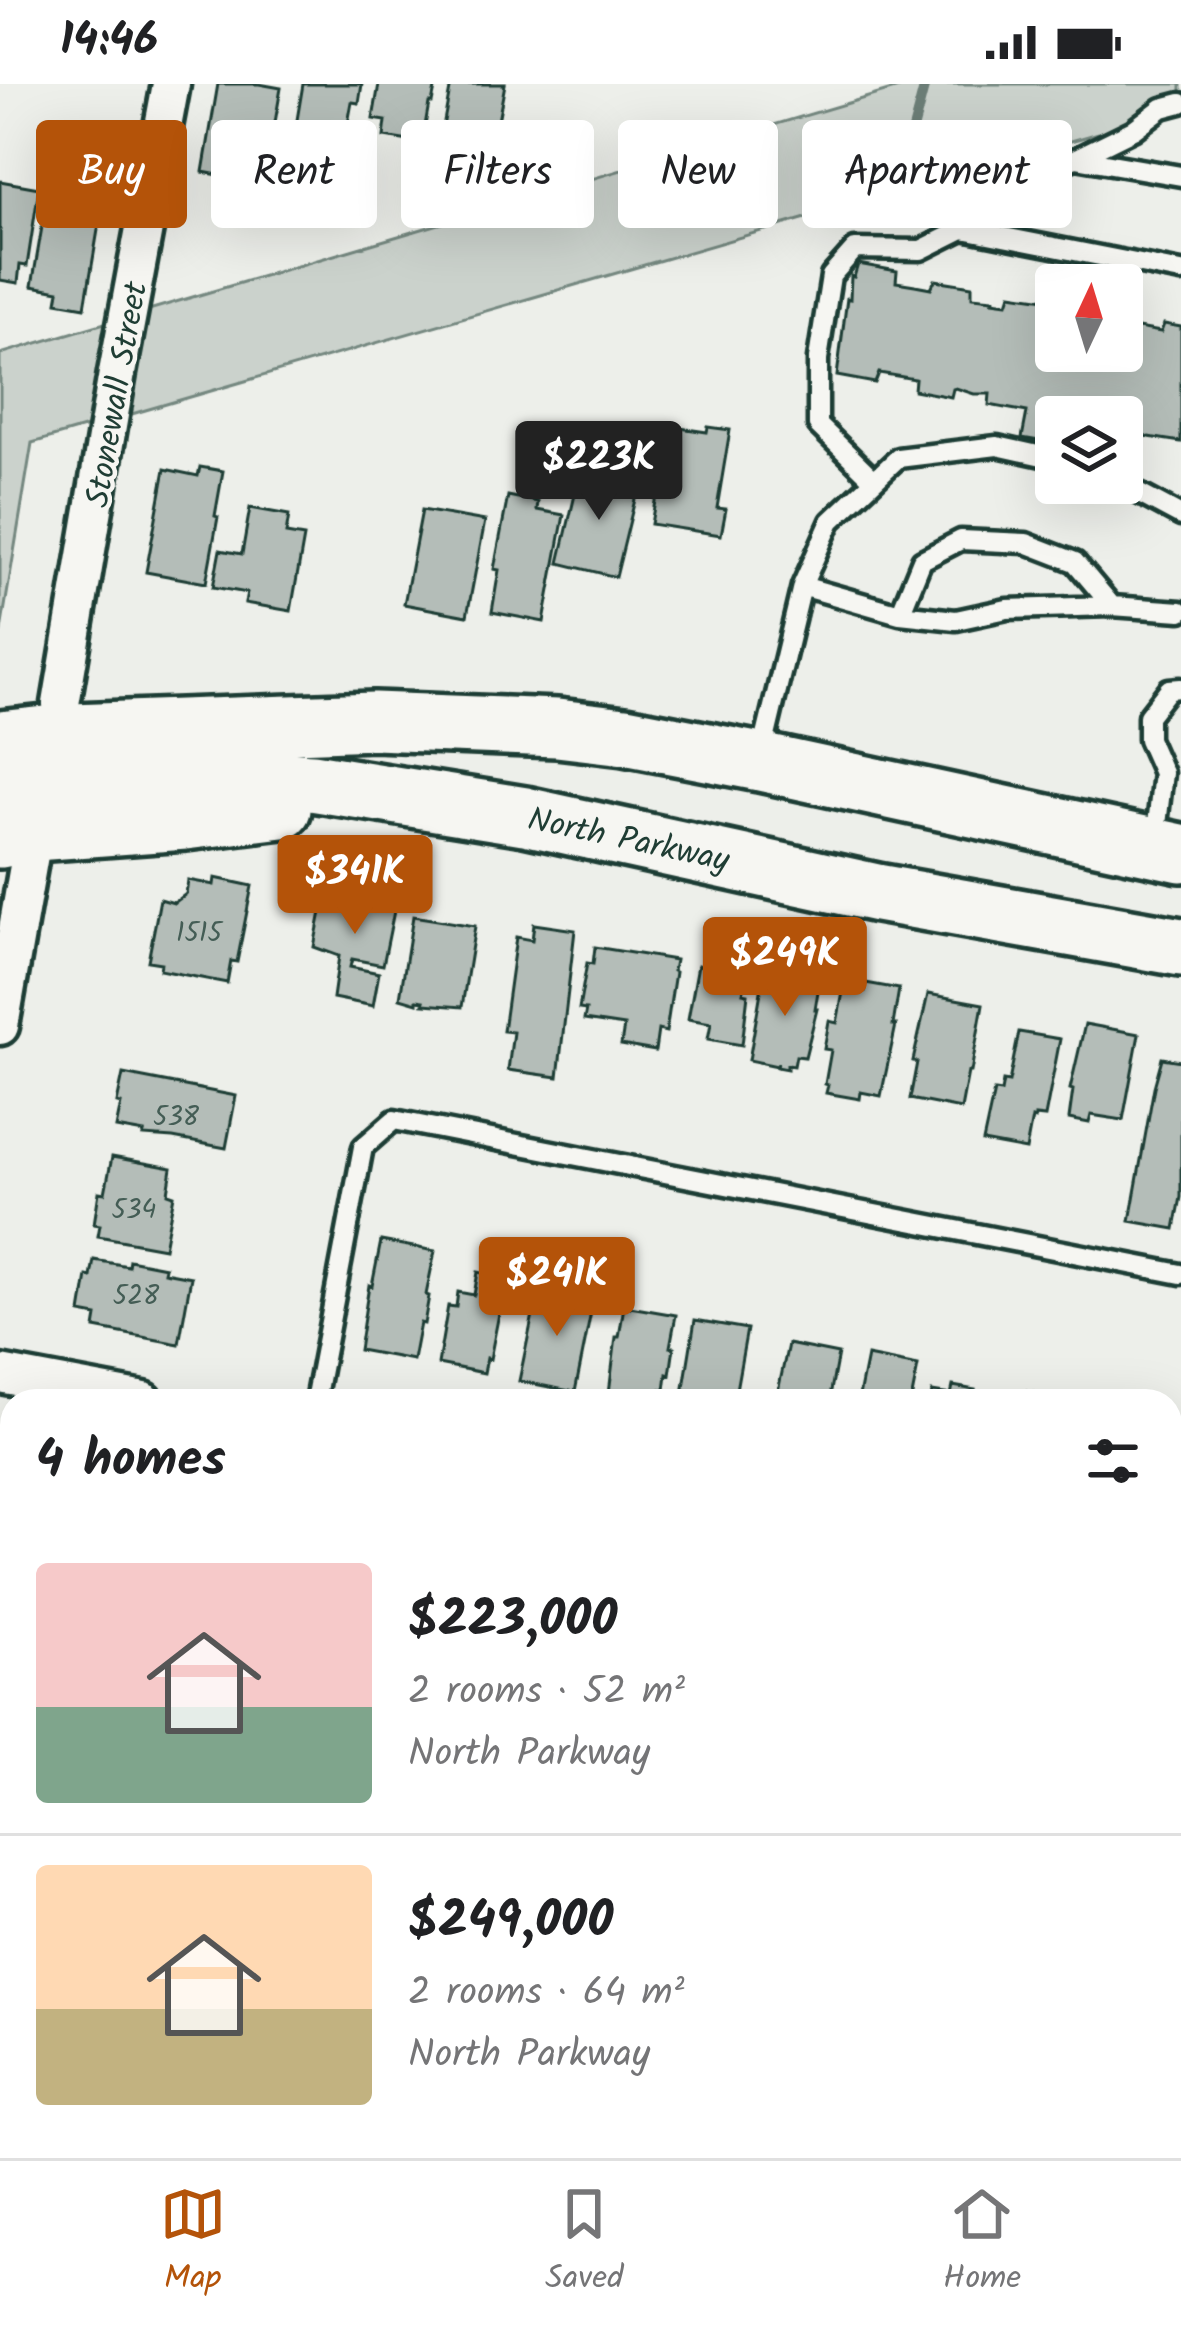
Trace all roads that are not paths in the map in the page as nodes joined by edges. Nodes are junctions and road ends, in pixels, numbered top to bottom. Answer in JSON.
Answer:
{"nodes":[{"id":1,"x":171,"y":84,"type":"edge"},
{"id":2,"x":1181,"y":103,"type":"edge"},
{"id":3,"x":1076,"y":158,"type":"junction"},
{"id":4,"x":1181,"y":176,"type":"edge"},
{"id":5,"x":963,"y":229,"type":"junction"},
{"id":6,"x":1181,"y":272,"type":"edge"},
{"id":7,"x":1035,"y":454,"type":"edge"},
{"id":8,"x":874,"y":480,"type":"junction"},
{"id":9,"x":1143,"y":496,"type":"edge"},
{"id":10,"x":1181,"y":516,"type":"edge"},
{"id":11,"x":802,"y":586,"type":"junction"},
{"id":12,"x":1112,"y":606,"type":"junction"},
{"id":13,"x":1181,"y":611,"type":"edge"},
{"id":14,"x":900,"y":614,"type":"junction"},
{"id":15,"x":1181,"y":688,"type":"edge"},
{"id":16,"x":0,"y":702,"type":"edge"},
{"id":17,"x":61,"y":704,"type":"junction"},
{"id":18,"x":374,"y":722,"type":"junction"},
{"id":19,"x":0,"y":740,"type":"edge"},
{"id":20,"x":760,"y":762,"type":"junction"},
{"id":21,"x":11,"y":822,"type":"edge"},
{"id":22,"x":1168,"y":850,"type":"edge"},
{"id":23,"x":1181,"y":947,"type":"edge"},
{"id":24,"x":0,"y":1025,"type":"edge"},
{"id":25,"x":1181,"y":1274,"type":"edge"},
{"id":26,"x":0,"y":1374,"type":"edge"},
{"id":27,"x":80,"y":1389,"type":"edge"},
{"id":28,"x":317,"y":1389,"type":"edge"}],
"edges":[{"from":1,"to":17,"type":"street","name":"Stonewall Street"},
{"from":2,"to":3,"type":"lane"},
{"from":3,"to":4,"type":"lane"},
{"from":3,"to":5,"type":"lane"},
{"from":5,"to":6,"type":"lane"},
{"from":5,"to":8,"type":"lane"},
{"from":7,"to":8,"type":"lane"},
{"from":8,"to":11,"type":"lane"},
{"from":9,"to":10,"type":"lane"},
{"from":11,"to":14,"type":"lane"},
{"from":11,"to":20,"type":"lane"},
{"from":12,"to":13,"type":"lane"},
{"from":12,"to":14,"type":"lane"},
{"from":12,"to":14,"type":"lane"},
{"from":15,"to":22,"type":"lane"},
{"from":16,"to":17,"type":"main road"},
{"from":17,"to":18,"type":"main road"},
{"from":18,"to":19,"type":"main road"},
{"from":18,"to":20,"type":"main road"},
{"from":20,"to":22,"type":"main road"},
{"from":21,"to":23,"type":"main road","name":"North Parkway"},
{"from":21,"to":24,"type":"street"},
{"from":25,"to":28,"type":"lane"},
{"from":26,"to":27,"type":"street"}]}
